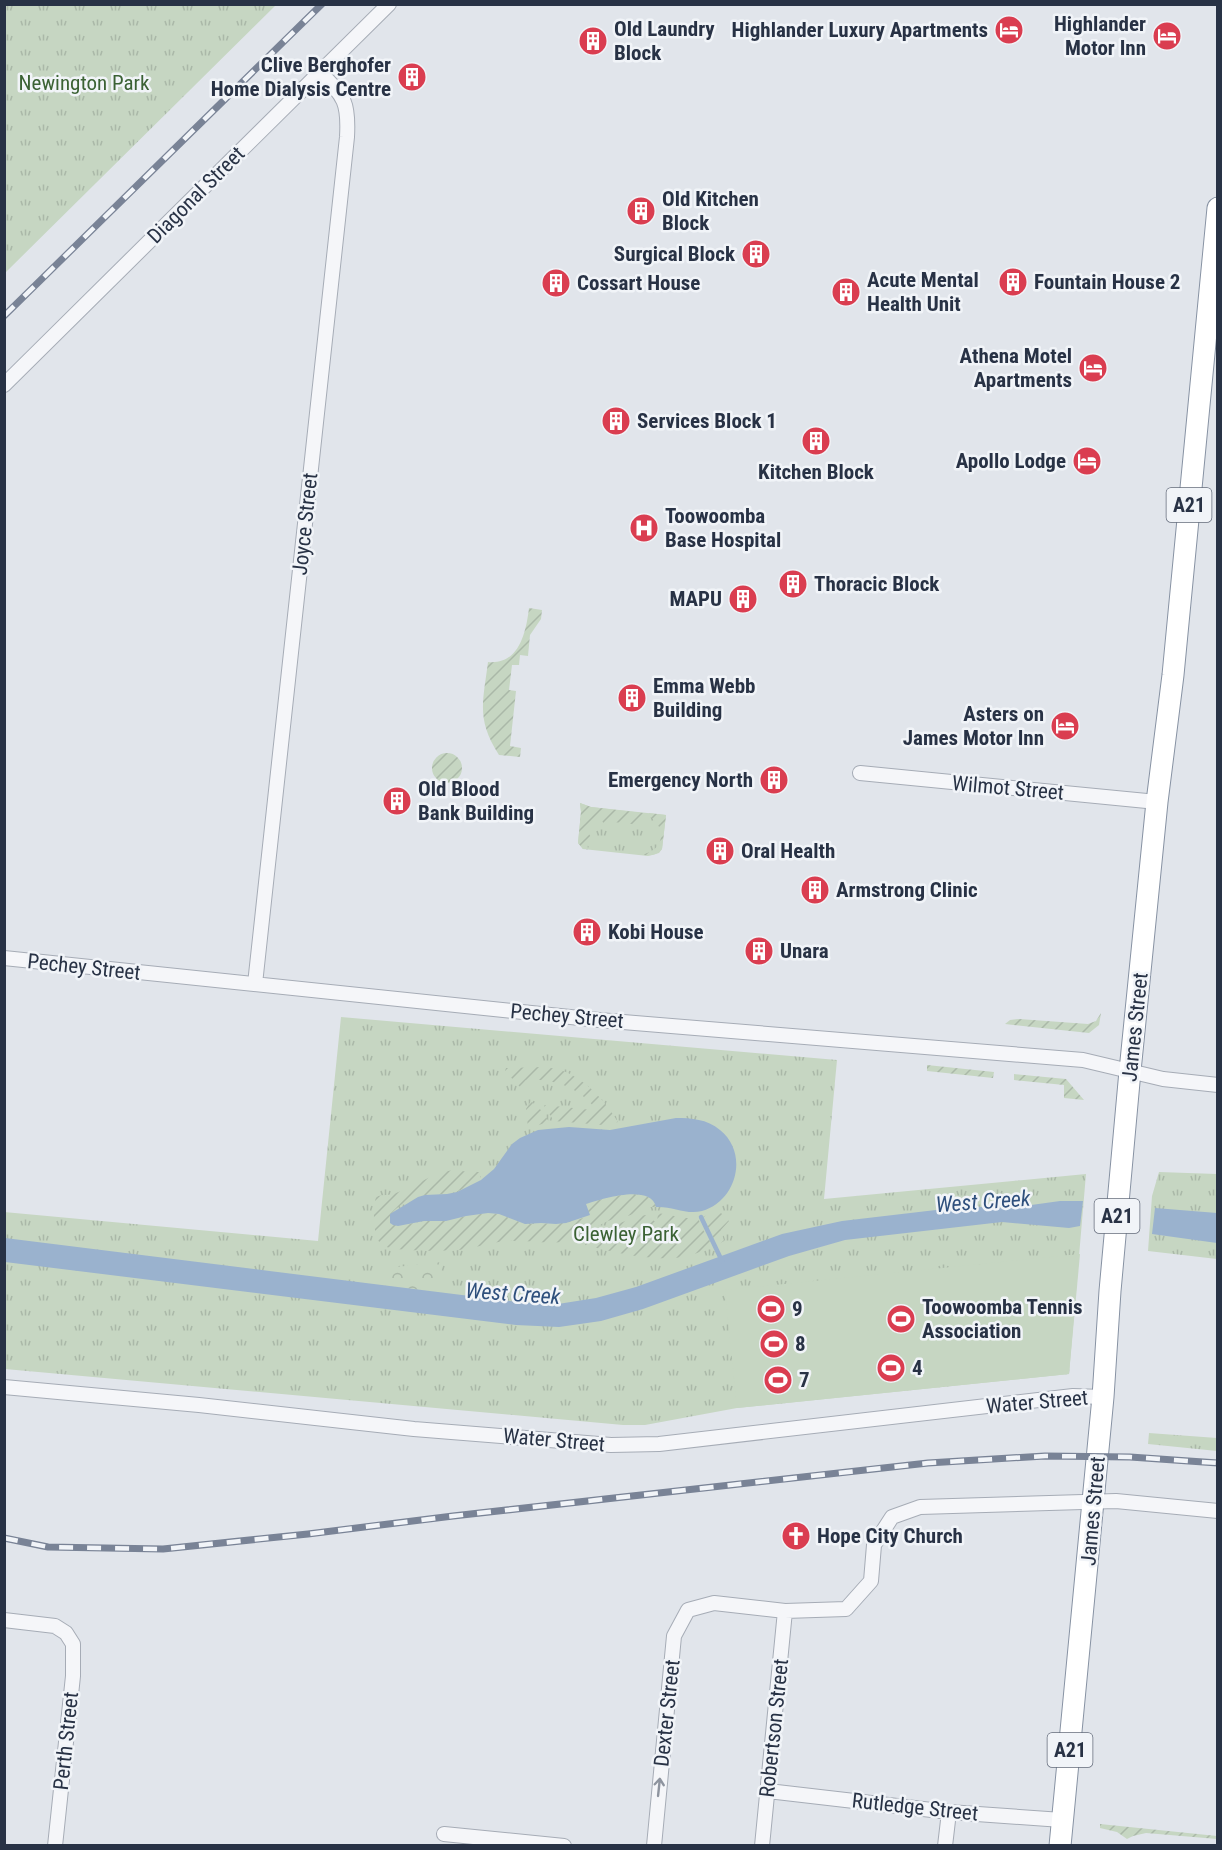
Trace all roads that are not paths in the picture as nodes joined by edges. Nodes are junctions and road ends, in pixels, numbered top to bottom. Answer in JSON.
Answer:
{"nodes":[{"id":1,"x":389,"y":4,"type":"edge"},
{"id":2,"x":320,"y":72,"type":"junction"},
{"id":3,"x":1218,"y":208,"type":"edge"},
{"id":4,"x":4,"y":385,"type":"edge"},
{"id":5,"x":860,"y":773,"type":"dead end"},
{"id":6,"x":1157,"y":802,"type":"junction"},
{"id":7,"x":4,"y":958,"type":"edge"},
{"id":8,"x":255,"y":984,"type":"junction"},
{"id":9,"x":1130,"y":1071,"type":"junction"},
{"id":10,"x":1218,"y":1085,"type":"edge"},
{"id":11,"x":4,"y":1387,"type":"edge"},
{"id":12,"x":1103,"y":1397,"type":"junction"},
{"id":13,"x":1094,"y":1501,"type":"junction"},
{"id":14,"x":1218,"y":1510,"type":"edge"},
{"id":15,"x":785,"y":1611,"type":"junction"},
{"id":16,"x":4,"y":1620,"type":"edge"},
{"id":17,"x":768,"y":1791,"type":"junction"},
{"id":18,"x":948,"y":1812,"type":"junction"},
{"id":19,"x":1062,"y":1820,"type":"junction"},
{"id":20,"x":444,"y":1834,"type":"dead end"},
{"id":21,"x":55,"y":1845,"type":"edge"},
{"id":22,"x":564,"y":1845,"type":"edge"},
{"id":23,"x":654,"y":1845,"type":"edge"},
{"id":24,"x":762,"y":1845,"type":"edge"},
{"id":25,"x":945,"y":1845,"type":"edge"},
{"id":26,"x":1060,"y":1845,"type":"edge"}],
"edges":[{"from":1,"to":2,"type":"street","name":"Diagonal Street"},
{"from":2,"to":4,"type":"street","name":"Diagonal Street"},
{"from":2,"to":8,"type":"street","name":"Joyce Street"},
{"from":3,"to":6,"type":"highway","name":"James Street","number":"A21"},
{"from":5,"to":6,"type":"street","name":"Wilmot Street"},
{"from":6,"to":9,"type":"highway","name":"James Street","number":"A21"},
{"from":7,"to":8,"type":"street","name":"Pechey Street"},
{"from":8,"to":9,"type":"street","name":"Pechey Street"},
{"from":9,"to":10,"type":"street","name":"Pechey Street"},
{"from":9,"to":12,"type":"highway","name":"James Street","number":"A21"},
{"from":11,"to":12,"type":"street","name":"Water Street"},
{"from":12,"to":13,"type":"highway","name":"James Street","number":"A21"},
{"from":13,"to":14,"type":"street"},
{"from":13,"to":15,"type":"street"},
{"from":13,"to":19,"type":"highway","name":"James Street","number":"A21"},
{"from":15,"to":17,"type":"street","name":"Robertson Street"},
{"from":23,"to":15,"type":"street","name":"Dexter Street","one_way":true},
{"from":16,"to":21,"type":"street","name":"Perth Street"},
{"from":17,"to":18,"type":"street","name":"Rutledge Street"},
{"from":17,"to":24,"type":"street","name":"Robertson Street"},
{"from":18,"to":19,"type":"street","name":"Rutledge Street"},
{"from":18,"to":25,"type":"street"},
{"from":19,"to":26,"type":"highway","name":"James Street","number":"A21"},
{"from":20,"to":22,"type":"street"}]}
